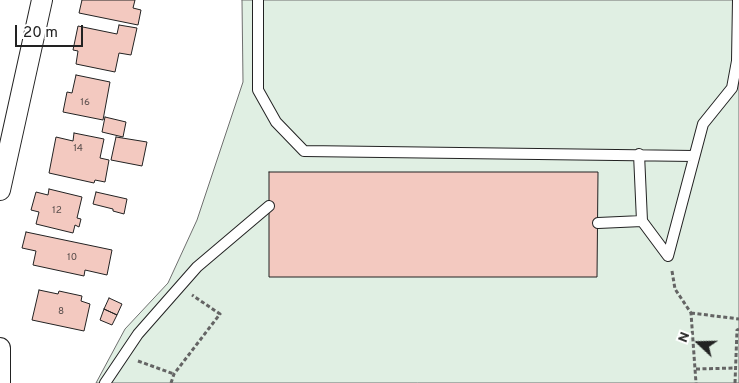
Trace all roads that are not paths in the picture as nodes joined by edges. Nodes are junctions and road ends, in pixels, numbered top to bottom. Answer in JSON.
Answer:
{"nodes":[{"id":1,"x":42,"y":0,"type":"edge"},
{"id":2,"x":258,"y":0,"type":"edge"},
{"id":3,"x":738,"y":0,"type":"edge"},
{"id":4,"x":639,"y":154,"type":"junction"},
{"id":5,"x":694,"y":156,"type":"junction"},
{"id":6,"x":0,"y":190,"type":"edge"},
{"id":7,"x":269,"y":206,"type":"dead end"},
{"id":8,"x":642,"y":222,"type":"junction"},
{"id":9,"x":598,"y":223,"type":"dead end"},
{"id":10,"x":0,"y":348,"type":"edge"},
{"id":11,"x":0,"y":383,"type":"edge"},
{"id":12,"x":105,"y":383,"type":"edge"}],
"edges":[{"from":1,"to":6,"type":"street"},
{"from":2,"to":4,"type":"lane"},
{"from":3,"to":5,"type":"lane"},
{"from":4,"to":5,"type":"lane"},
{"from":4,"to":8,"type":"lane"},
{"from":5,"to":8,"type":"lane"},
{"from":7,"to":12,"type":"lane"},
{"from":8,"to":9,"type":"lane"},
{"from":10,"to":11,"type":"street"}]}
